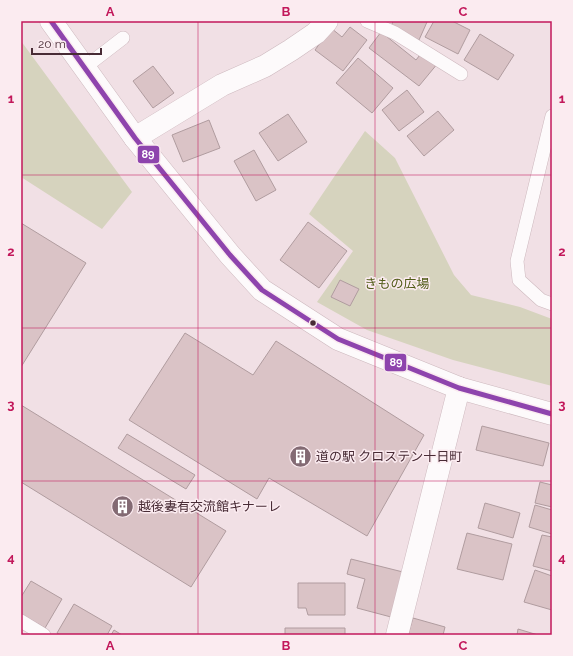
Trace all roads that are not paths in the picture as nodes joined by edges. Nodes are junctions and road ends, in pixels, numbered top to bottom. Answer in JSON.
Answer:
{"nodes":[{"id":1,"x":51,"y":21,"type":"edge"},
{"id":2,"x":326,"y":21,"type":"edge"},
{"id":3,"x":367,"y":21,"type":"edge"},
{"id":4,"x":123,"y":38,"type":"dead end"},
{"id":5,"x":84,"y":68,"type":"junction"},
{"id":6,"x":461,"y":74,"type":"dead end"},
{"id":7,"x":552,"y":116,"type":"edge"},
{"id":8,"x":135,"y":138,"type":"junction"},
{"id":9,"x":552,"y":304,"type":"edge"},
{"id":10,"x":459,"y":388,"type":"junction"},
{"id":11,"x":552,"y":414,"type":"edge"},
{"id":12,"x":21,"y":622,"type":"edge"},
{"id":13,"x":44,"y":635,"type":"edge"},
{"id":14,"x":397,"y":635,"type":"edge"}],
"edges":[{"from":1,"to":5,"type":"main road"},
{"from":2,"to":8,"type":"main road"},
{"from":3,"to":6,"type":"lane"},
{"from":4,"to":5,"type":"lane"},
{"from":5,"to":8,"type":"main road"},
{"from":7,"to":9,"type":"lane"},
{"from":8,"to":10,"type":"main road"},
{"from":10,"to":11,"type":"main road"},
{"from":10,"to":14,"type":"main road"},
{"from":12,"to":13,"type":"lane"}]}
